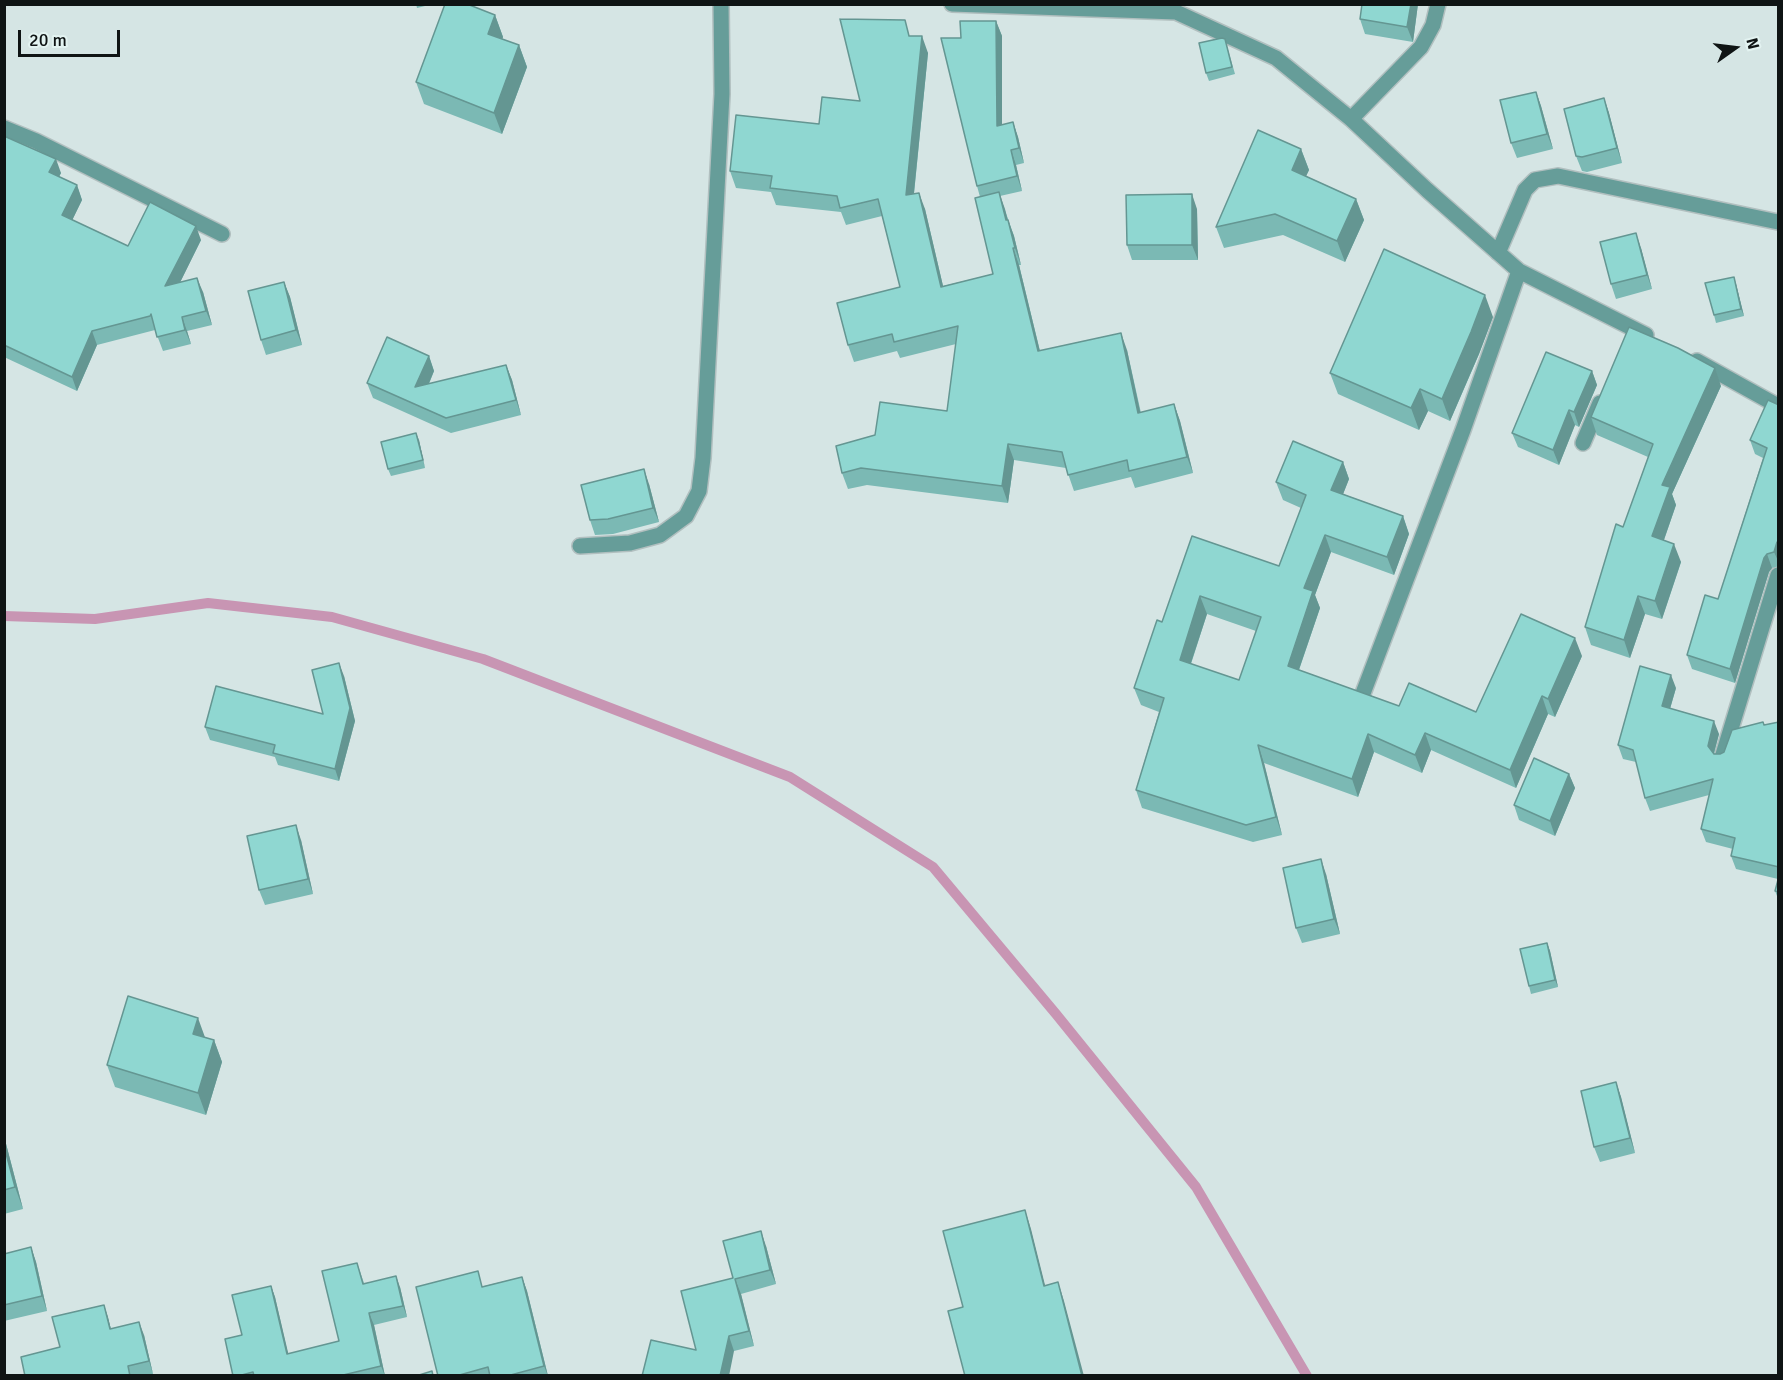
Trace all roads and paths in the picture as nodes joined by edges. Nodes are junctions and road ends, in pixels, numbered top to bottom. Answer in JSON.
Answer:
{"nodes":[{"id":1,"x":722,"y":4,"type":"edge"},
{"id":2,"x":952,"y":4,"type":"edge"},
{"id":3,"x":1438,"y":4,"type":"edge"},
{"id":4,"x":1351,"y":118,"type":"junction"},
{"id":5,"x":4,"y":128,"type":"edge"},
{"id":6,"x":1779,"y":222,"type":"edge"},
{"id":7,"x":222,"y":234,"type":"dead end"},
{"id":8,"x":1498,"y":253,"type":"junction"},
{"id":9,"x":1519,"y":271,"type":"junction"},
{"id":10,"x":1660,"y":342,"type":"edge"},
{"id":11,"x":1679,"y":351,"type":"edge"},
{"id":12,"x":1605,"y":391,"type":"edge"},
{"id":13,"x":1779,"y":406,"type":"edge"},
{"id":14,"x":1583,"y":443,"type":"dead end"},
{"id":15,"x":580,"y":546,"type":"dead end"},
{"id":16,"x":1779,"y":575,"type":"edge"},
{"id":17,"x":1362,"y":696,"type":"edge"},
{"id":18,"x":1722,"y":758,"type":"edge"}],
"edges":[{"from":1,"to":15,"type":"street"},
{"from":2,"to":4,"type":"street"},
{"from":3,"to":4,"type":"street"},
{"from":4,"to":8,"type":"street"},
{"from":5,"to":7,"type":"street"},
{"from":6,"to":8,"type":"street"},
{"from":8,"to":9,"type":"street"},
{"from":9,"to":10,"type":"street"},
{"from":9,"to":17,"type":"street"},
{"from":11,"to":13,"type":"street"},
{"from":12,"to":14,"type":"street"},
{"from":16,"to":18,"type":"street"}]}
